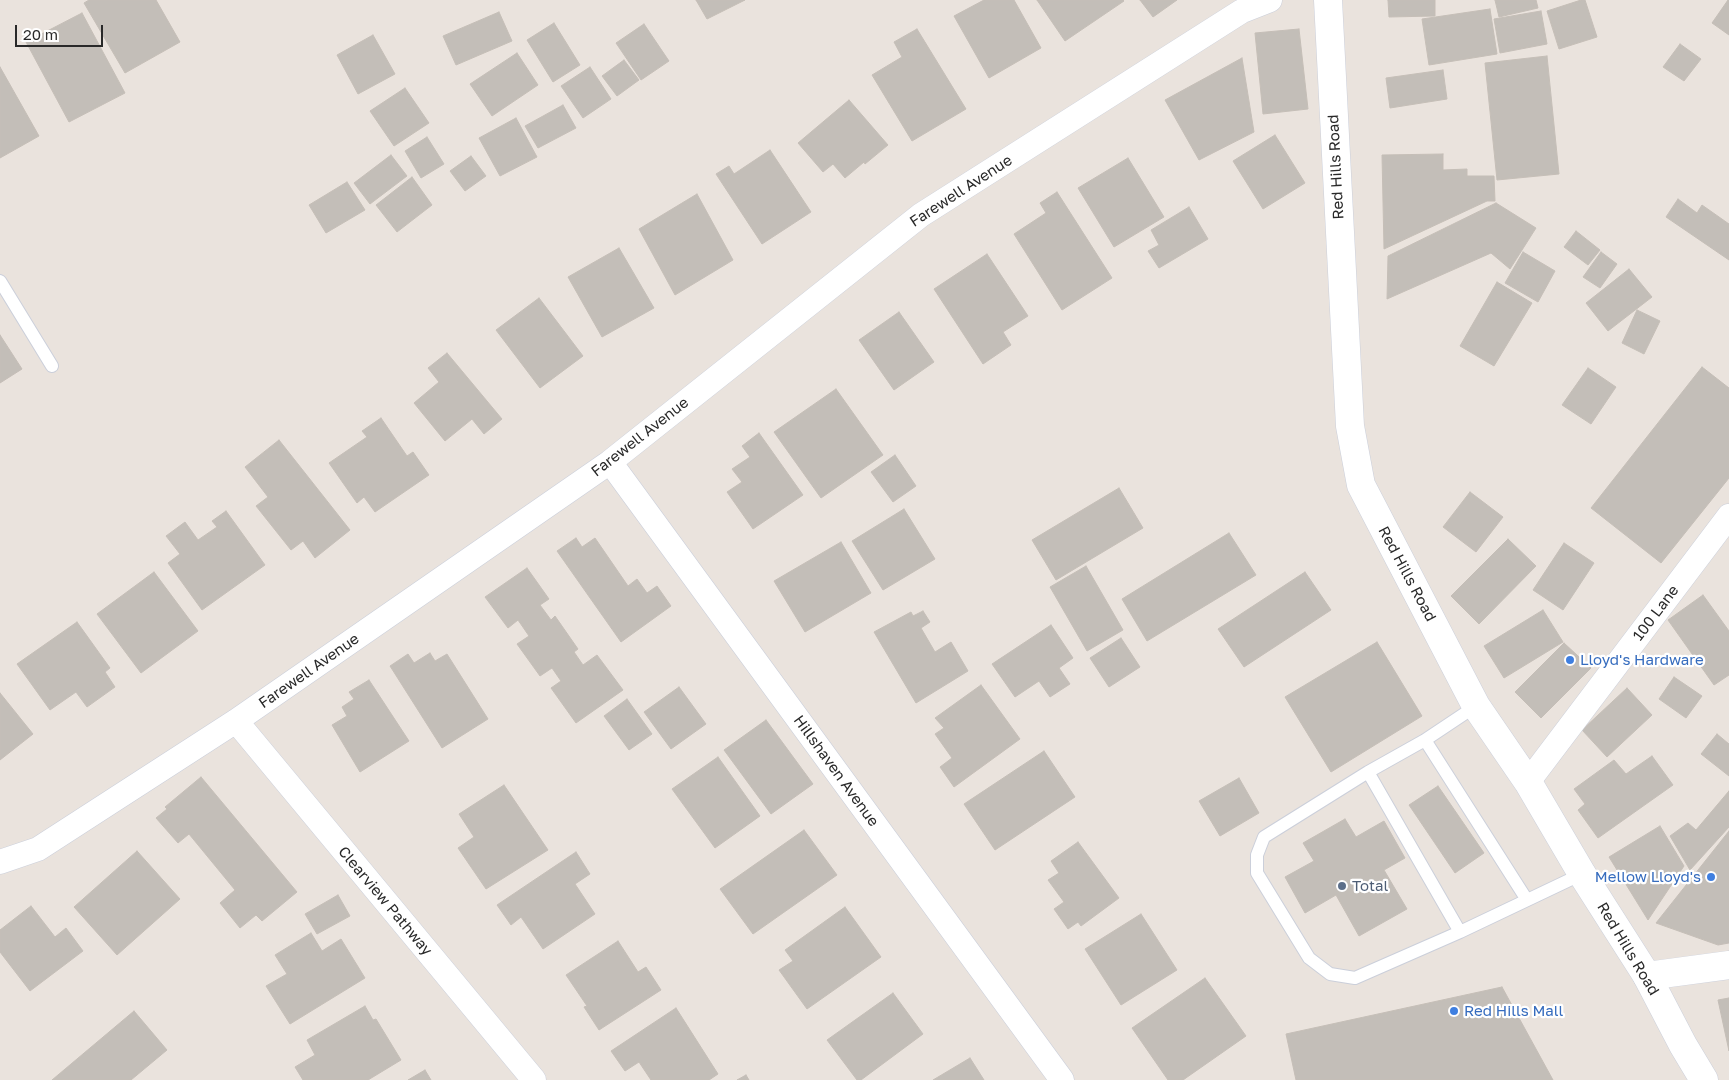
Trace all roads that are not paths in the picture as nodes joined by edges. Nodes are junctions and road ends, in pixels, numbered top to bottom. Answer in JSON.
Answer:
{"nodes":[{"id":1,"x":1270,"y":0,"type":"edge"},
{"id":2,"x":1328,"y":0,"type":"edge"},
{"id":3,"x":0,"y":281,"type":"edge"},
{"id":4,"x":52,"y":366,"type":"dead end"},
{"id":5,"x":610,"y":462,"type":"junction"},
{"id":6,"x":1729,"y":516,"type":"edge"},
{"id":7,"x":1476,"y":706,"type":"junction"},
{"id":8,"x":236,"y":721,"type":"junction"},
{"id":9,"x":1425,"y":740,"type":"junction"},
{"id":10,"x":1368,"y":772,"type":"junction"},
{"id":11,"x":1528,"y":782,"type":"junction"},
{"id":12,"x":0,"y":862,"type":"edge"},
{"id":13,"x":1582,"y":874,"type":"junction"},
{"id":14,"x":1527,"y":900,"type":"junction"},
{"id":15,"x":1460,"y":932,"type":"junction"},
{"id":16,"x":1729,"y":965,"type":"edge"},
{"id":17,"x":1647,"y":976,"type":"junction"},
{"id":18,"x":534,"y":1080,"type":"edge"},
{"id":19,"x":1062,"y":1080,"type":"edge"},
{"id":20,"x":1704,"y":1080,"type":"edge"}],
"edges":[{"from":1,"to":5,"type":"street","name":"Farewell Avenue"},
{"from":2,"to":7,"type":"main road","name":"Red Hills Road"},
{"from":3,"to":4,"type":"lane"},
{"from":5,"to":8,"type":"street","name":"Farewell Avenue"},
{"from":5,"to":19,"type":"street","name":"Hillshaven Avenue"},
{"from":6,"to":11,"type":"street","name":"100 Lane"},
{"from":7,"to":9,"type":"lane"},
{"from":7,"to":11,"type":"main road","name":"Red Hills Road"},
{"from":8,"to":12,"type":"street","name":"Farewell Avenue"},
{"from":8,"to":18,"type":"street","name":"Clearview Pathway"},
{"from":9,"to":10,"type":"lane"},
{"from":9,"to":14,"type":"lane"},
{"from":10,"to":15,"type":"lane"},
{"from":10,"to":15,"type":"lane"},
{"from":11,"to":13,"type":"main road","name":"Red Hills Road"},
{"from":13,"to":14,"type":"lane"},
{"from":13,"to":17,"type":"main road","name":"Red Hills Road"},
{"from":14,"to":15,"type":"lane"},
{"from":16,"to":17,"type":"main road"},
{"from":17,"to":20,"type":"main road","name":"Red Hills Road"}]}
